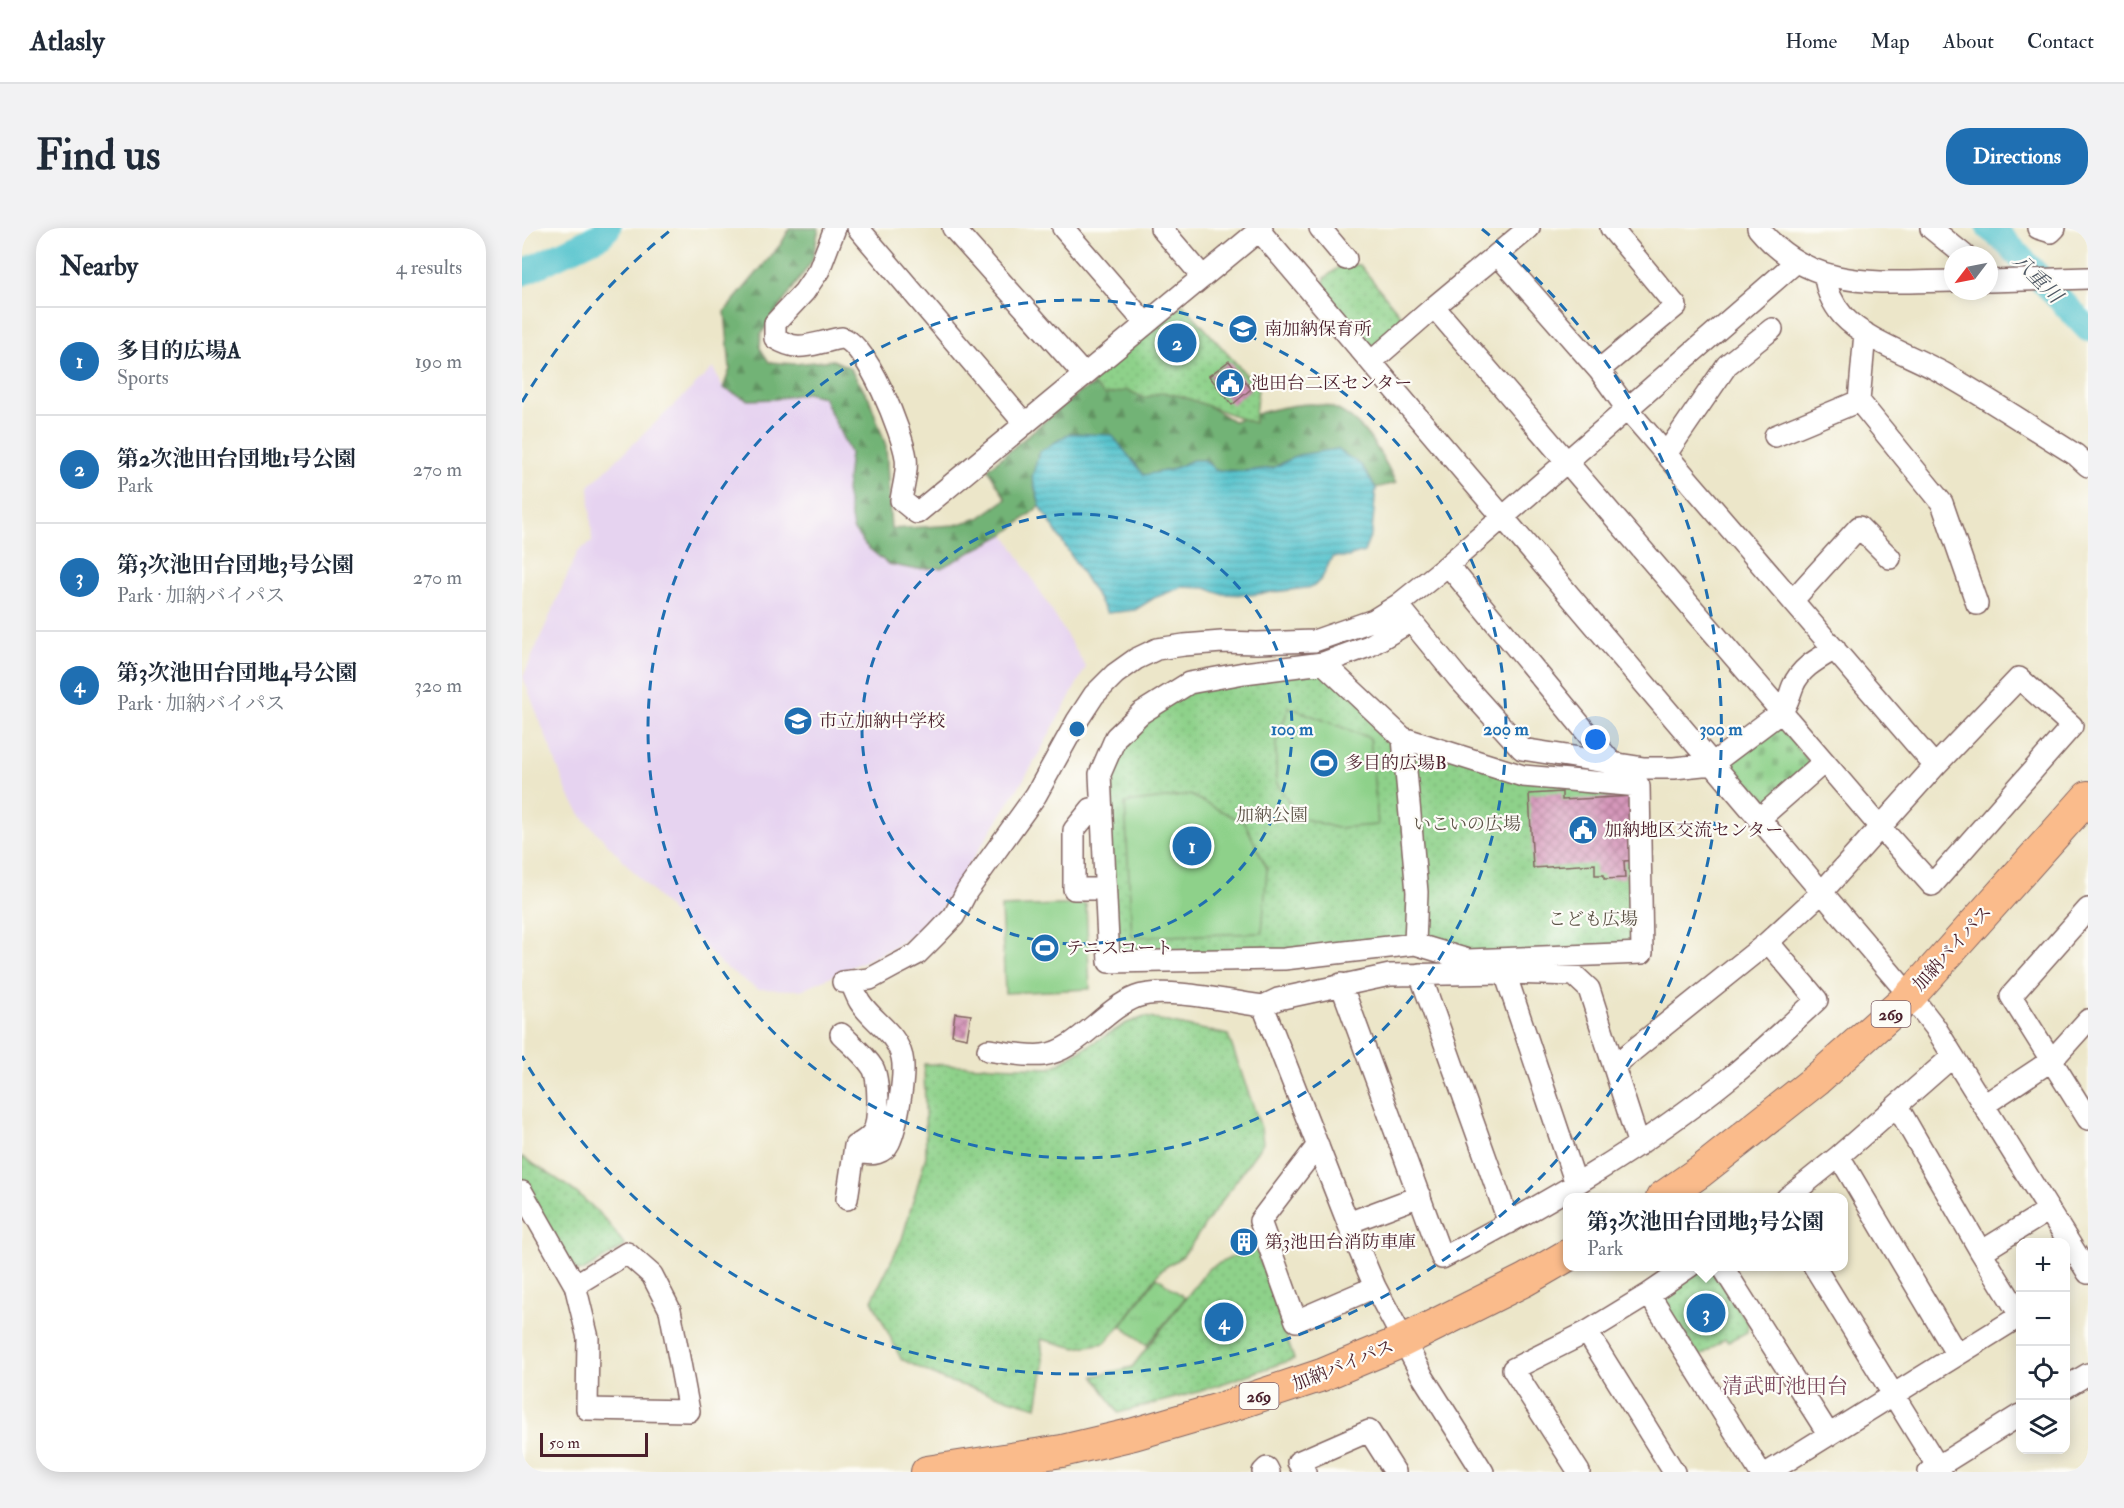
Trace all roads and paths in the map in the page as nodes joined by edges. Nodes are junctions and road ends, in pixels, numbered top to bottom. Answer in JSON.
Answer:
{"nodes":[{"id":1,"x":835,"y":228,"type":"edge"},
{"id":2,"x":858,"y":228,"type":"edge"},
{"id":3,"x":953,"y":228,"type":"edge"},
{"id":4,"x":1063,"y":228,"type":"edge"},
{"id":5,"x":1161,"y":228,"type":"edge"},
{"id":6,"x":1320,"y":228,"type":"edge"},
{"id":7,"x":1529,"y":228,"type":"edge"},
{"id":8,"x":1611,"y":228,"type":"edge"},
{"id":9,"x":1758,"y":228,"type":"edge"},
{"id":10,"x":1931,"y":228,"type":"edge"},
{"id":11,"x":2038,"y":228,"type":"edge"},
{"id":12,"x":2055,"y":228,"type":"edge"},
{"id":13,"x":1259,"y":229,"type":"edge"},
{"id":14,"x":1953,"y":246,"type":"edge"},
{"id":15,"x":1498,"y":255,"type":"junction"},
{"id":16,"x":1346,"y":259,"type":"dead end"},
{"id":17,"x":1796,"y":262,"type":"junction"},
{"id":18,"x":1825,"y":275,"type":"junction"},
{"id":19,"x":1203,"y":277,"type":"junction"},
{"id":20,"x":2086,"y":278,"type":"edge"},
{"id":21,"x":1998,"y":280,"type":"edge"},
{"id":22,"x":1944,"y":281,"type":"edge"},
{"id":23,"x":1434,"y":307,"type":"junction"},
{"id":24,"x":1146,"y":324,"type":"junction"},
{"id":25,"x":1772,"y":329,"type":"dead end"},
{"id":26,"x":1865,"y":333,"type":"junction"},
{"id":27,"x":1371,"y":362,"type":"junction"},
{"id":28,"x":1599,"y":370,"type":"junction"},
{"id":29,"x":1084,"y":375,"type":"junction"},
{"id":30,"x":1859,"y":401,"type":"junction"},
{"id":31,"x":1628,"y":409,"type":"junction"},
{"id":32,"x":1025,"y":424,"type":"junction"},
{"id":33,"x":1775,"y":436,"type":"dead end"},
{"id":34,"x":1666,"y":454,"type":"junction"},
{"id":35,"x":1566,"y":462,"type":"junction"},
{"id":36,"x":2088,"y":466,"type":"edge"},
{"id":37,"x":1502,"y":516,"type":"junction"},
{"id":38,"x":1890,"y":558,"type":"dead end"},
{"id":39,"x":1448,"y":565,"type":"junction"},
{"id":40,"x":1793,"y":600,"type":"junction"},
{"id":41,"x":1977,"y":604,"type":"dead end"},
{"id":42,"x":1405,"y":613,"type":"junction"},
{"id":43,"x":1835,"y":649,"type":"junction"},
{"id":44,"x":1323,"y":663,"type":"junction"},
{"id":45,"x":1782,"y":712,"type":"junction"},
{"id":46,"x":1403,"y":738,"type":"junction"},
{"id":47,"x":1611,"y":762,"type":"junction"},
{"id":48,"x":1824,"y":762,"type":"junction"},
{"id":49,"x":1713,"y":764,"type":"junction"},
{"id":50,"x":1935,"y":766,"type":"junction"},
{"id":51,"x":2088,"y":796,"type":"edge"},
{"id":52,"x":1102,"y":808,"type":"junction"},
{"id":53,"x":1759,"y":819,"type":"junction"},
{"id":54,"x":2088,"y":819,"type":"edge"},
{"id":55,"x":1881,"y":828,"type":"junction"},
{"id":56,"x":1821,"y":893,"type":"junction"},
{"id":57,"x":1100,"y":894,"type":"junction"},
{"id":58,"x":2088,"y":909,"type":"edge"},
{"id":59,"x":1768,"y":942,"type":"junction"},
{"id":60,"x":1415,"y":944,"type":"junction"},
{"id":61,"x":1505,"y":973,"type":"junction"},
{"id":62,"x":1420,"y":974,"type":"junction"},
{"id":63,"x":1341,"y":984,"type":"junction"},
{"id":64,"x":1915,"y":1003,"type":"junction"},
{"id":65,"x":1263,"y":1006,"type":"junction"},
{"id":66,"x":2088,"y":1020,"type":"edge"},
{"id":67,"x":841,"y":1034,"type":"dead end"},
{"id":68,"x":988,"y":1050,"type":"dead end"},
{"id":69,"x":1953,"y":1056,"type":"junction"},
{"id":70,"x":2052,"y":1060,"type":"junction"},
{"id":71,"x":1615,"y":1065,"type":"junction"},
{"id":72,"x":1984,"y":1105,"type":"junction"},
{"id":73,"x":1897,"y":1106,"type":"junction"},
{"id":74,"x":2088,"y":1119,"type":"edge"},
{"id":75,"x":861,"y":1143,"type":"junction"},
{"id":76,"x":1318,"y":1144,"type":"junction"},
{"id":77,"x":1639,"y":1145,"type":"junction"},
{"id":78,"x":1839,"y":1156,"type":"junction"},
{"id":79,"x":1576,"y":1184,"type":"junction"},
{"id":80,"x":522,"y":1192,"type":"edge"},
{"id":81,"x":1668,"y":1193,"type":"edge"},
{"id":82,"x":1696,"y":1193,"type":"edge"},
{"id":83,"x":1791,"y":1193,"type":"edge"},
{"id":84,"x":1420,"y":1196,"type":"junction"},
{"id":85,"x":847,"y":1199,"type":"dead end"},
{"id":86,"x":2049,"y":1210,"type":"junction"},
{"id":87,"x":1509,"y":1223,"type":"junction"},
{"id":88,"x":1348,"y":1224,"type":"junction"},
{"id":89,"x":1981,"y":1252,"type":"junction"},
{"id":90,"x":1563,"y":1258,"type":"edge"},
{"id":91,"x":1576,"y":1271,"type":"edge"},
{"id":92,"x":1683,"y":1271,"type":"edge"},
{"id":93,"x":1725,"y":1271,"type":"edge"},
{"id":94,"x":1817,"y":1271,"type":"edge"},
{"id":95,"x":2088,"y":1273,"type":"edge"},
{"id":96,"x":575,"y":1285,"type":"junction"},
{"id":97,"x":1375,"y":1287,"type":"junction"},
{"id":98,"x":1649,"y":1294,"type":"junction"},
{"id":99,"x":2016,"y":1309,"type":"edge"},
{"id":100,"x":2016,"y":1318,"type":"edge"},
{"id":101,"x":1587,"y":1332,"type":"junction"},
{"id":102,"x":1407,"y":1349,"type":"junction"},
{"id":103,"x":1957,"y":1355,"type":"junction"},
{"id":104,"x":2088,"y":1374,"type":"edge"},
{"id":105,"x":2070,"y":1385,"type":"edge"},
{"id":106,"x":1893,"y":1395,"type":"junction"},
{"id":107,"x":2016,"y":1418,"type":"edge"},
{"id":108,"x":1829,"y":1435,"type":"junction"},
{"id":109,"x":1936,"y":1470,"type":"edge"},
{"id":110,"x":927,"y":1472,"type":"edge"},
{"id":111,"x":1033,"y":1472,"type":"edge"},
{"id":112,"x":1263,"y":1472,"type":"edge"},
{"id":113,"x":1269,"y":1472,"type":"edge"},
{"id":114,"x":1305,"y":1472,"type":"edge"},
{"id":115,"x":1395,"y":1472,"type":"edge"},
{"id":116,"x":1483,"y":1472,"type":"edge"},
{"id":117,"x":1579,"y":1472,"type":"edge"},
{"id":118,"x":1674,"y":1472,"type":"edge"},
{"id":119,"x":1760,"y":1472,"type":"edge"},
{"id":120,"x":1769,"y":1472,"type":"edge"}],
"edges":[{"from":1,"to":32,"type":"street"},
{"from":2,"to":32,"type":"street"},
{"from":3,"to":29,"type":"street"},
{"from":4,"to":24,"type":"street"},
{"from":5,"to":19,"type":"street"},
{"from":6,"to":16,"type":"street"},
{"from":7,"to":15,"type":"street"},
{"from":8,"to":28,"type":"street"},
{"from":9,"to":17,"type":"street"},
{"from":10,"to":14,"type":"street"},
{"from":11,"to":12,"type":"street"},
{"from":13,"to":19,"type":"street"},
{"from":13,"to":27,"type":"street"},
{"from":15,"to":23,"type":"street"},
{"from":15,"to":28,"type":"street"},
{"from":17,"to":18,"type":"street"},
{"from":17,"to":31,"type":"street"},
{"from":18,"to":22,"type":"street"},
{"from":18,"to":26,"type":"street"},
{"from":19,"to":24,"type":"street"},
{"from":20,"to":21,"type":"street"},
{"from":23,"to":27,"type":"street"},
{"from":23,"to":35,"type":"street"},
{"from":24,"to":29,"type":"street"},
{"from":25,"to":34,"type":"street"},
{"from":26,"to":30,"type":"street"},
{"from":26,"to":36,"type":"street"},
{"from":27,"to":37,"type":"street"},
{"from":28,"to":31,"type":"street"},
{"from":29,"to":32,"type":"street"},
{"from":30,"to":33,"type":"street"},
{"from":30,"to":41,"type":"street"},
{"from":31,"to":34,"type":"street"},
{"from":31,"to":35,"type":"street"},
{"from":34,"to":40,"type":"street"},
{"from":35,"to":37,"type":"street"},
{"from":35,"to":45,"type":"street"},
{"from":37,"to":39,"type":"street"},
{"from":37,"to":49,"type":"street"},
{"from":38,"to":40,"type":"street"},
{"from":39,"to":42,"type":"street"},
{"from":39,"to":47,"type":"street"},
{"from":40,"to":43,"type":"street"},
{"from":42,"to":44,"type":"street"},
{"from":42,"to":47,"type":"street"},
{"from":42,"to":75,"type":"street"},
{"from":43,"to":45,"type":"street"},
{"from":43,"to":50,"type":"street"},
{"from":44,"to":46,"type":"street"},
{"from":44,"to":52,"type":"street"},
{"from":45,"to":48,"type":"street"},
{"from":45,"to":49,"type":"street"},
{"from":46,"to":60,"type":"street"},
{"from":46,"to":60,"type":"street"},
{"from":47,"to":49,"type":"street"},
{"from":48,"to":53,"type":"street"},
{"from":48,"to":55,"type":"street"},
{"from":49,"to":53,"type":"street"},
{"from":50,"to":55,"type":"street"},
{"from":50,"to":55,"type":"street"},
{"from":51,"to":64,"type":"highway","name":"加納バイパス","number":"269"},
{"from":52,"to":57,"type":"street"},
{"from":52,"to":57,"type":"street"},
{"from":53,"to":56,"type":"street"},
{"from":54,"to":64,"type":"highway","name":"加納バイパス","number":"269"},
{"from":55,"to":56,"type":"street"},
{"from":56,"to":59,"type":"street"},
{"from":56,"to":64,"type":"street"},
{"from":57,"to":60,"type":"street"},
{"from":58,"to":70,"type":"street"},
{"from":59,"to":71,"type":"street"},
{"from":59,"to":77,"type":"street"},
{"from":61,"to":62,"type":"street"},
{"from":61,"to":71,"type":"street"},
{"from":61,"to":79,"type":"street"},
{"from":62,"to":63,"type":"street"},
{"from":62,"to":87,"type":"street"},
{"from":63,"to":65,"type":"street"},
{"from":63,"to":84,"type":"street"},
{"from":64,"to":69,"type":"street"},
{"from":64,"to":81,"type":"highway","name":"加納バイパス","number":"269"},
{"from":64,"to":82,"type":"highway","name":"加納バイパス","number":"269"},
{"from":65,"to":68,"type":"street"},
{"from":65,"to":76,"type":"street"},
{"from":66,"to":70,"type":"street"},
{"from":67,"to":75,"type":"street"},
{"from":69,"to":72,"type":"street"},
{"from":69,"to":73,"type":"street"},
{"from":70,"to":72,"type":"street"},
{"from":70,"to":74,"type":"street"},
{"from":71,"to":77,"type":"street"},
{"from":72,"to":86,"type":"street"},
{"from":73,"to":78,"type":"street"},
{"from":73,"to":89,"type":"street"},
{"from":75,"to":85,"type":"street"},
{"from":76,"to":88,"type":"street"},
{"from":76,"to":97,"type":"street"},
{"from":77,"to":79,"type":"street"},
{"from":78,"to":83,"type":"street"},
{"from":78,"to":103,"type":"street"},
{"from":79,"to":87,"type":"street"},
{"from":80,"to":96,"type":"street"},
{"from":84,"to":87,"type":"street"},
{"from":84,"to":88,"type":"street"},
{"from":86,"to":89,"type":"street"},
{"from":86,"to":95,"type":"street"},
{"from":88,"to":97,"type":"street"},
{"from":89,"to":99,"type":"street"},
{"from":90,"to":102,"type":"highway","name":"加納バイパス","number":"269"},
{"from":91,"to":102,"type":"highway","name":"加納バイパス","number":"269"},
{"from":92,"to":98,"type":"street"},
{"from":93,"to":108,"type":"street"},
{"from":94,"to":106,"type":"street"},
{"from":96,"to":96,"type":"street"},
{"from":97,"to":102,"type":"street"},
{"from":98,"to":101,"type":"street"},
{"from":98,"to":119,"type":"street"},
{"from":100,"to":103,"type":"street"},
{"from":101,"to":117,"type":"street"},
{"from":101,"to":118,"type":"street"},
{"from":102,"to":110,"type":"highway","name":"加納バイパス","number":"269"},
{"from":102,"to":111,"type":"highway","name":"加納バイパス","number":"269"},
{"from":102,"to":116,"type":"street"},
{"from":103,"to":106,"type":"street"},
{"from":104,"to":105,"type":"street"},
{"from":106,"to":108,"type":"street"},
{"from":106,"to":109,"type":"street"},
{"from":107,"to":109,"type":"street"},
{"from":108,"to":120,"type":"street"},
{"from":112,"to":113,"type":"street"},
{"from":114,"to":115,"type":"street"}]}
